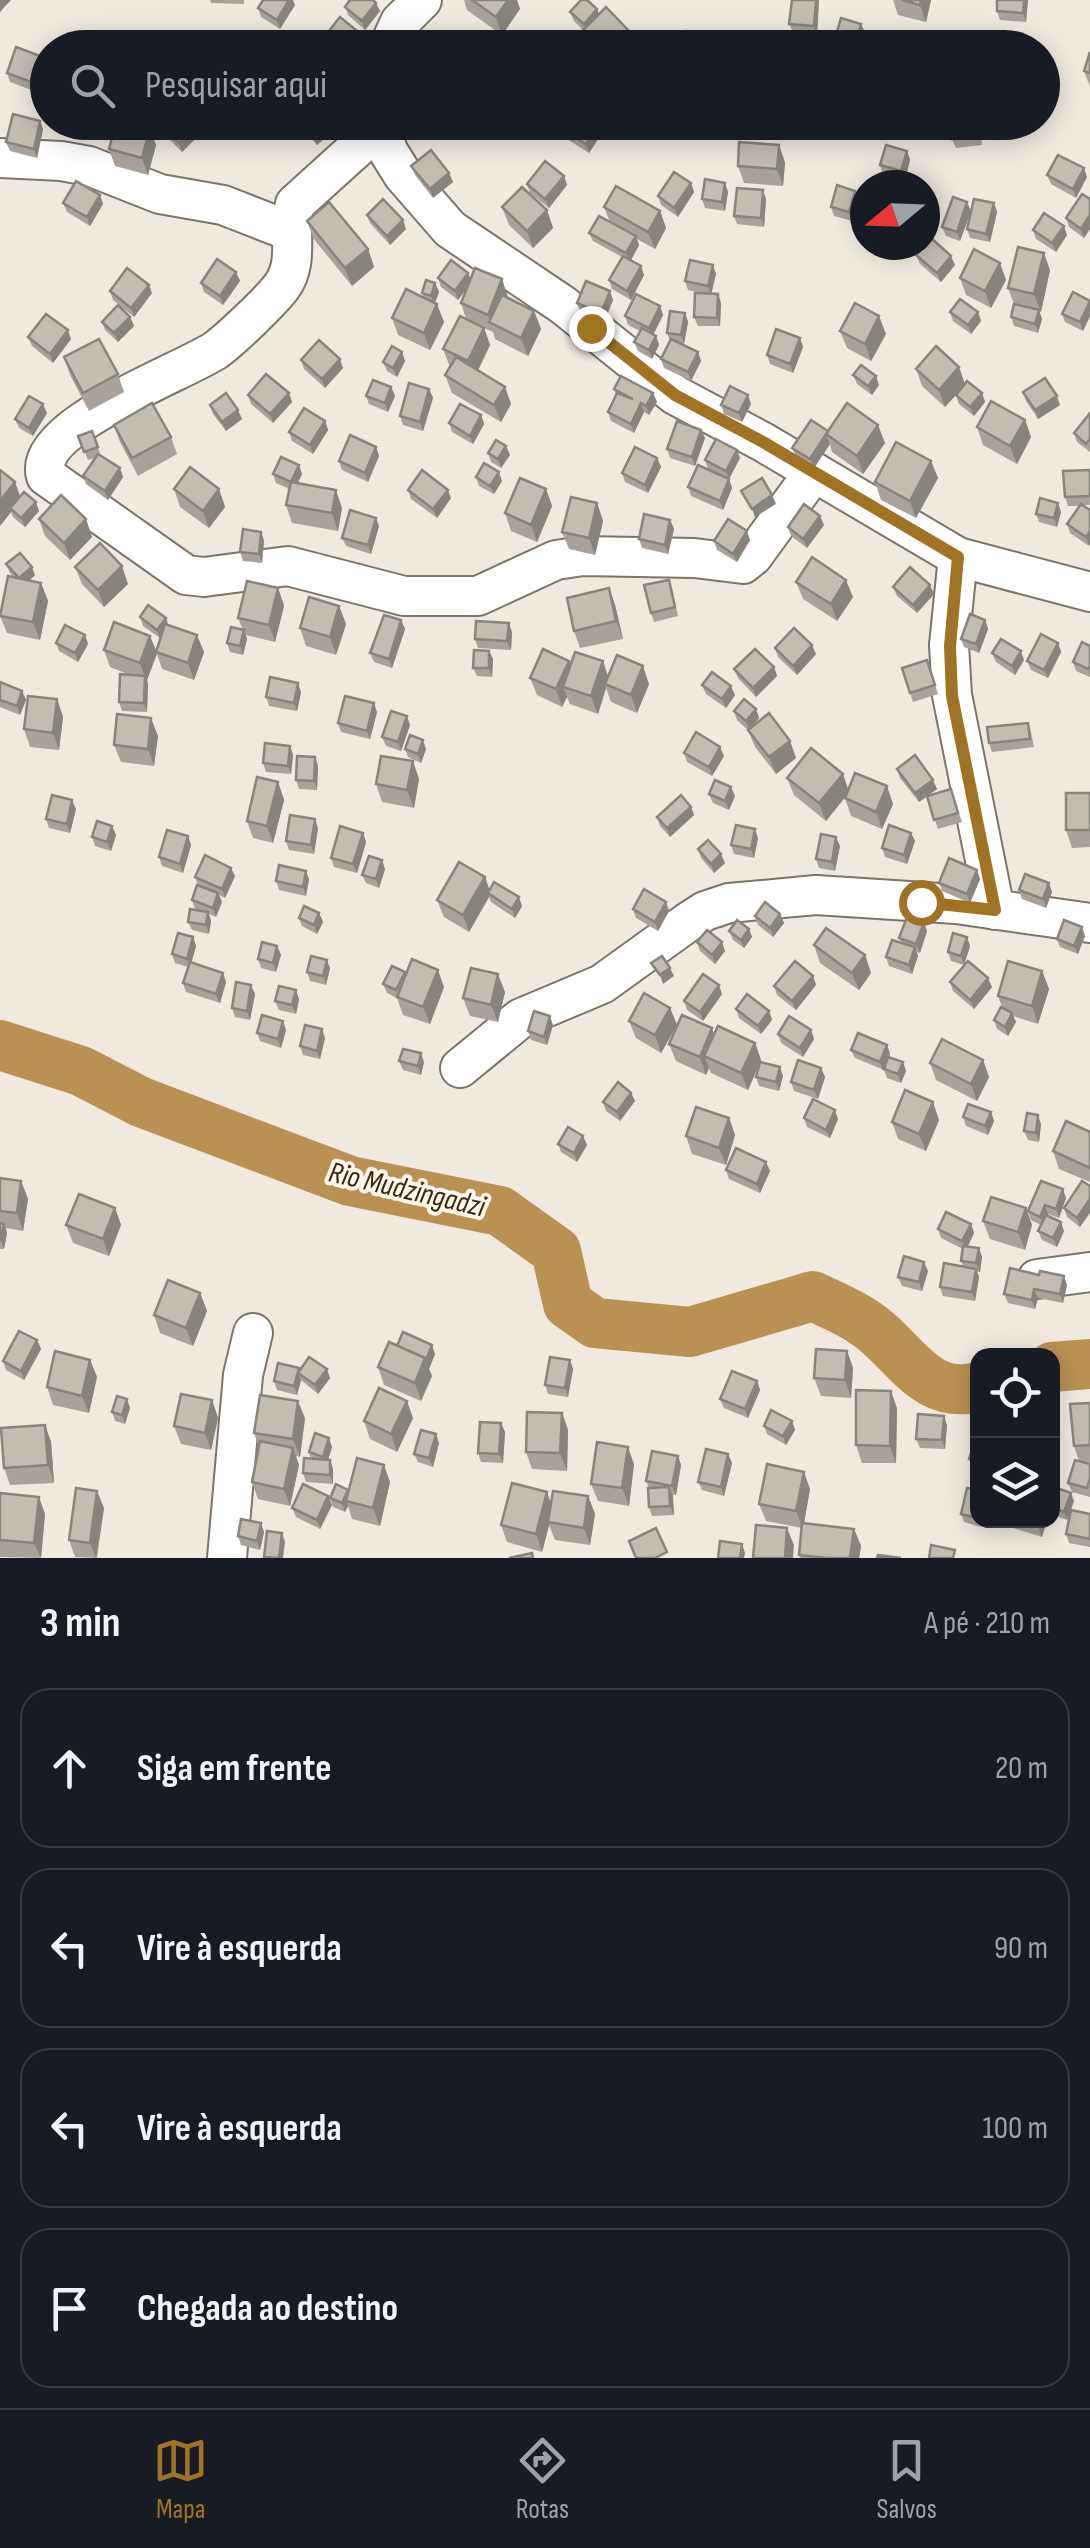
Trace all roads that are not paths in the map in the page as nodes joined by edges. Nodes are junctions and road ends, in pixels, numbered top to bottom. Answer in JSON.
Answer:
{"nodes":[{"id":1,"x":422,"y":0,"type":"edge"},
{"id":2,"x":396,"y":30,"type":"edge"},
{"id":3,"x":363,"y":140,"type":"edge"},
{"id":4,"x":386,"y":140,"type":"edge"},
{"id":5,"x":0,"y":158,"type":"edge"},
{"id":6,"x":292,"y":232,"type":"junction"},
{"id":7,"x":814,"y":472,"type":"junction"},
{"id":8,"x":958,"y":557,"type":"junction"},
{"id":9,"x":1090,"y":592,"type":"edge"},
{"id":10,"x":995,"y":910,"type":"junction"},
{"id":11,"x":1090,"y":923,"type":"edge"},
{"id":12,"x":460,"y":1068,"type":"dead end"},
{"id":13,"x":1090,"y":1272,"type":"edge"},
{"id":14,"x":1037,"y":1279,"type":"edge"},
{"id":15,"x":253,"y":1333,"type":"dead end"},
{"id":16,"x":228,"y":1558,"type":"edge"}],
"edges":[{"from":1,"to":2,"type":"street"},
{"from":3,"to":6,"type":"street"},
{"from":4,"to":7,"type":"street"},
{"from":5,"to":6,"type":"street"},
{"from":6,"to":7,"type":"street"},
{"from":7,"to":8,"type":"street"},
{"from":8,"to":9,"type":"street"},
{"from":8,"to":10,"type":"street"},
{"from":10,"to":11,"type":"street"},
{"from":10,"to":12,"type":"street"},
{"from":13,"to":14,"type":"street"},
{"from":15,"to":16,"type":"street"}]}
